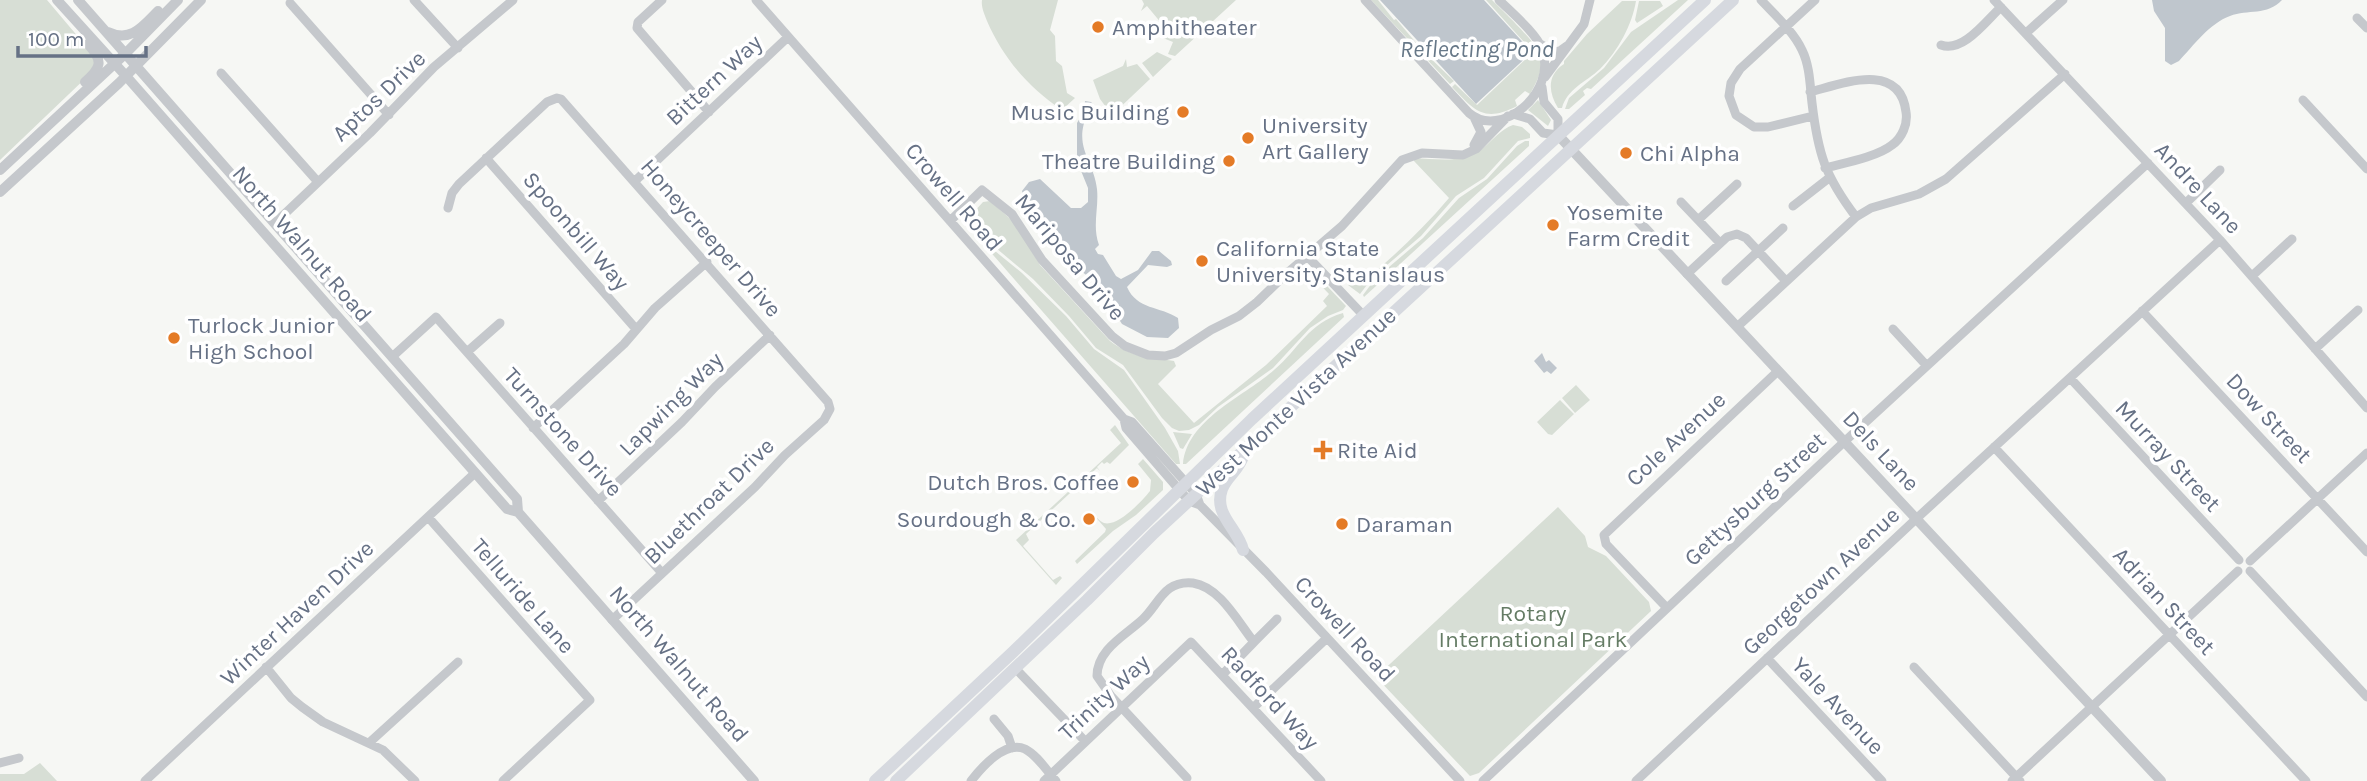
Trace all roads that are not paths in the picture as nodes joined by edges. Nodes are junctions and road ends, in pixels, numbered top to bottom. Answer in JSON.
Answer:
{"nodes":[{"id":1,"x":57,"y":0,"type":"edge"},
{"id":2,"x":78,"y":0,"type":"edge"},
{"id":3,"x":169,"y":0,"type":"edge"},
{"id":4,"x":178,"y":0,"type":"edge"},
{"id":5,"x":201,"y":0,"type":"edge"},
{"id":6,"x":414,"y":0,"type":"edge"},
{"id":7,"x":513,"y":0,"type":"edge"},
{"id":8,"x":662,"y":0,"type":"edge"},
{"id":9,"x":755,"y":0,"type":"edge"},
{"id":10,"x":1365,"y":0,"type":"edge"},
{"id":11,"x":1499,"y":0,"type":"edge"},
{"id":12,"x":1590,"y":0,"type":"edge"},
{"id":13,"x":1705,"y":0,"type":"edge"},
{"id":14,"x":1733,"y":0,"type":"edge"},
{"id":15,"x":1761,"y":0,"type":"edge"},
{"id":16,"x":1815,"y":0,"type":"edge"},
{"id":17,"x":2063,"y":0,"type":"edge"},
{"id":18,"x":289,"y":3,"type":"dead end"},
{"id":19,"x":1997,"y":3,"type":"edge"},
{"id":20,"x":2357,"y":18,"type":"dead end"},
{"id":21,"x":1785,"y":27,"type":"junction"},
{"id":22,"x":2367,"y":28,"type":"edge"},
{"id":23,"x":105,"y":30,"type":"junction"},
{"id":24,"x":2026,"y":33,"type":"junction"},
{"id":25,"x":788,"y":37,"type":"junction"},
{"id":26,"x":1539,"y":42,"type":"junction"},
{"id":27,"x":1569,"y":45,"type":"junction"},
{"id":28,"x":1941,"y":45,"type":"dead end"},
{"id":29,"x":457,"y":48,"type":"junction"},
{"id":30,"x":126,"y":53,"type":"junction"},
{"id":31,"x":115,"y":64,"type":"junction"},
{"id":32,"x":137,"y":65,"type":"junction"},
{"id":33,"x":221,"y":73,"type":"dead end"},
{"id":34,"x":2065,"y":74,"type":"junction"},
{"id":35,"x":126,"y":76,"type":"junction"},
{"id":36,"x":1544,"y":80,"type":"junction"},
{"id":37,"x":1810,"y":92,"type":"junction"},
{"id":38,"x":2304,"y":100,"type":"dead end"},
{"id":39,"x":709,"y":112,"type":"junction"},
{"id":40,"x":388,"y":115,"type":"junction"},
{"id":41,"x":1510,"y":115,"type":"junction"},
{"id":42,"x":1473,"y":116,"type":"junction"},
{"id":43,"x":1814,"y":116,"type":"junction"},
{"id":44,"x":55,"y":119,"type":"junction"},
{"id":45,"x":1558,"y":135,"type":"junction"},
{"id":46,"x":1570,"y":149,"type":"junction"},
{"id":47,"x":1470,"y":151,"type":"junction"},
{"id":48,"x":486,"y":158,"type":"junction"},
{"id":49,"x":2148,"y":163,"type":"junction"},
{"id":50,"x":1825,"y":168,"type":"junction"},
{"id":51,"x":2367,"y":169,"type":"edge"},
{"id":52,"x":0,"y":170,"type":"edge"},
{"id":53,"x":2221,"y":170,"type":"dead end"},
{"id":54,"x":1829,"y":178,"type":"junction"},
{"id":55,"x":635,"y":181,"type":"junction"},
{"id":56,"x":318,"y":182,"type":"junction"},
{"id":57,"x":1737,"y":184,"type":"dead end"},
{"id":58,"x":0,"y":192,"type":"edge"},
{"id":59,"x":1681,"y":201,"type":"dead end"},
{"id":60,"x":2186,"y":203,"type":"junction"},
{"id":61,"x":1793,"y":206,"type":"dead end"},
{"id":62,"x":448,"y":208,"type":"dead end"},
{"id":63,"x":1856,"y":217,"type":"junction"},
{"id":64,"x":1698,"y":220,"type":"junction"},
{"id":65,"x":950,"y":221,"type":"junction"},
{"id":66,"x":275,"y":223,"type":"junction"},
{"id":67,"x":1783,"y":228,"type":"dead end"},
{"id":68,"x":2292,"y":239,"type":"dead end"},
{"id":69,"x":2220,"y":240,"type":"junction"},
{"id":70,"x":1720,"y":243,"type":"junction"},
{"id":71,"x":1758,"y":251,"type":"junction"},
{"id":72,"x":1307,"y":256,"type":"junction"},
{"id":73,"x":707,"y":262,"type":"junction"},
{"id":74,"x":1687,"y":274,"type":"junction"},
{"id":75,"x":2252,"y":276,"type":"junction"},
{"id":76,"x":1726,"y":281,"type":"dead end"},
{"id":77,"x":1786,"y":281,"type":"junction"},
{"id":78,"x":2358,"y":310,"type":"dead end"},
{"id":79,"x":2142,"y":311,"type":"junction"},
{"id":80,"x":1364,"y":316,"type":"junction"},
{"id":81,"x":500,"y":323,"type":"dead end"},
{"id":82,"x":1737,"y":327,"type":"junction"},
{"id":83,"x":636,"y":329,"type":"junction"},
{"id":84,"x":1893,"y":329,"type":"dead end"},
{"id":85,"x":770,"y":335,"type":"junction"},
{"id":86,"x":2315,"y":349,"type":"junction"},
{"id":87,"x":467,"y":352,"type":"junction"},
{"id":88,"x":392,"y":357,"type":"junction"},
{"id":89,"x":1927,"y":366,"type":"junction"},
{"id":90,"x":1777,"y":371,"type":"junction"},
{"id":91,"x":2070,"y":378,"type":"junction"},
{"id":92,"x":2367,"y":408,"type":"edge"},
{"id":93,"x":831,"y":409,"type":"joint"},
{"id":94,"x":533,"y":428,"type":"junction"},
{"id":95,"x":1844,"y":442,"type":"junction"},
{"id":96,"x":1994,"y":447,"type":"junction"},
{"id":97,"x":1244,"y":450,"type":"junction"},
{"id":98,"x":2367,"y":453,"type":"edge"},
{"id":99,"x":475,"y":472,"type":"junction"},
{"id":100,"x":1184,"y":487,"type":"junction"},
{"id":101,"x":2317,"y":499,"type":"junction"},
{"id":102,"x":1195,"y":500,"type":"junction"},
{"id":103,"x":598,"y":501,"type":"junction"},
{"id":104,"x":518,"y":512,"type":"junction"},
{"id":105,"x":428,"y":517,"type":"junction"},
{"id":106,"x":1916,"y":519,"type":"junction"},
{"id":107,"x":1243,"y":550,"type":"junction"},
{"id":108,"x":2367,"y":552,"type":"edge"},
{"id":109,"x":2239,"y":560,"type":"junction"},
{"id":110,"x":2250,"y":566,"type":"junction"},
{"id":111,"x":2238,"y":571,"type":"junction"},
{"id":112,"x":662,"y":573,"type":"junction"},
{"id":113,"x":1667,"y":608,"type":"junction"},
{"id":114,"x":1277,"y":619,"type":"dead end"},
{"id":115,"x":612,"y":620,"type":"junction"},
{"id":116,"x":2169,"y":634,"type":"junction"},
{"id":117,"x":1327,"y":638,"type":"junction"},
{"id":118,"x":1191,"y":642,"type":"joint"},
{"id":119,"x":1254,"y":642,"type":"junction"},
{"id":120,"x":1767,"y":657,"type":"junction"},
{"id":121,"x":458,"y":662,"type":"dead end"},
{"id":122,"x":266,"y":667,"type":"junction"},
{"id":123,"x":1914,"y":667,"type":"dead end"},
{"id":124,"x":1016,"y":668,"type":"junction"},
{"id":125,"x":1222,"y":675,"type":"junction"},
{"id":126,"x":2367,"y":697,"type":"edge"},
{"id":127,"x":2091,"y":707,"type":"junction"},
{"id":128,"x":1121,"y":708,"type":"junction"},
{"id":129,"x":1253,"y":708,"type":"junction"},
{"id":130,"x":994,"y":719,"type":"dead end"},
{"id":131,"x":1086,"y":741,"type":"junction"},
{"id":132,"x":370,"y":742,"type":"junction"},
{"id":133,"x":1012,"y":748,"type":"junction"},
{"id":134,"x":19,"y":758,"type":"dead end"},
{"id":135,"x":0,"y":763,"type":"edge"},
{"id":136,"x":1187,"y":778,"type":"dead end"},
{"id":137,"x":1050,"y":779,"type":"edge"},
{"id":138,"x":2016,"y":780,"type":"edge"},
{"id":139,"x":145,"y":781,"type":"edge"},
{"id":140,"x":415,"y":781,"type":"edge"},
{"id":141,"x":503,"y":781,"type":"edge"},
{"id":142,"x":754,"y":781,"type":"edge"},
{"id":143,"x":875,"y":781,"type":"edge"},
{"id":144,"x":896,"y":781,"type":"edge"},
{"id":145,"x":971,"y":781,"type":"edge"},
{"id":146,"x":1321,"y":781,"type":"edge"},
{"id":147,"x":1460,"y":781,"type":"edge"},
{"id":148,"x":1483,"y":781,"type":"edge"},
{"id":149,"x":1636,"y":781,"type":"edge"},
{"id":150,"x":1882,"y":781,"type":"edge"},
{"id":151,"x":2161,"y":781,"type":"edge"},
{"id":152,"x":2306,"y":781,"type":"edge"}],
"edges":[{"from":1,"to":31,"type":"street","name":"North Walnut Road"},
{"from":1,"to":44,"type":"street"},
{"from":2,"to":23,"type":"street","name":"North Walnut Road"},
{"from":3,"to":23,"type":"street"},
{"from":4,"to":30,"type":"street"},
{"from":5,"to":32,"type":"street"},
{"from":6,"to":29,"type":"street"},
{"from":7,"to":29,"type":"street","name":"Aptos Drive"},
{"from":8,"to":39,"type":"street"},
{"from":9,"to":25,"type":"street","name":"Crowell Road"},
{"from":10,"to":42,"type":"street"},
{"from":11,"to":26,"type":"street"},
{"from":12,"to":27,"type":"street"},
{"from":13,"to":45,"type":"main road","name":"West Monte Vista Avenue"},
{"from":14,"to":46,"type":"main road","name":"West Monte Vista Avenue"},
{"from":15,"to":21,"type":"street"},
{"from":16,"to":21,"type":"street"},
{"from":17,"to":24,"type":"street"},
{"from":18,"to":40,"type":"street"},
{"from":19,"to":24,"type":"street","name":"Andre Lane"},
{"from":19,"to":28,"type":"street"},
{"from":20,"to":22,"type":"street"},
{"from":21,"to":37,"type":"street"},
{"from":21,"to":43,"type":"street"},
{"from":23,"to":30,"type":"street","name":"North Walnut Road"},
{"from":24,"to":34,"type":"street","name":"Andre Lane"},
{"from":25,"to":39,"type":"street","name":"Bittern Way"},
{"from":25,"to":65,"type":"street","name":"Crowell Road"},
{"from":26,"to":27,"type":"street"},
{"from":26,"to":36,"type":"street"},
{"from":27,"to":36,"type":"street"},
{"from":29,"to":40,"type":"street","name":"Aptos Drive"},
{"from":30,"to":31,"type":"street"},
{"from":30,"to":32,"type":"street","name":"North Walnut Road"},
{"from":31,"to":35,"type":"street","name":"North Walnut Road"},
{"from":31,"to":44,"type":"street"},
{"from":32,"to":35,"type":"street"},
{"from":32,"to":66,"type":"street","name":"North Walnut Road"},
{"from":33,"to":56,"type":"street"},
{"from":34,"to":49,"type":"street","name":"Andre Lane"},
{"from":34,"to":63,"type":"street"},
{"from":35,"to":58,"type":"street"},
{"from":35,"to":99,"type":"street","name":"North Walnut Road"},
{"from":36,"to":41,"type":"street"},
{"from":36,"to":45,"type":"street"},
{"from":37,"to":43,"type":"street"},
{"from":37,"to":50,"type":"street"},
{"from":38,"to":51,"type":"street"},
{"from":39,"to":55,"type":"street","name":"Bittern Way"},
{"from":40,"to":56,"type":"street","name":"Aptos Drive"},
{"from":41,"to":42,"type":"street"},
{"from":41,"to":45,"type":"street"},
{"from":41,"to":47,"type":"street"},
{"from":42,"to":47,"type":"street"},
{"from":43,"to":50,"type":"street"},
{"from":44,"to":52,"type":"street"},
{"from":45,"to":46,"type":"street","name":"Dels Lane"},
{"from":45,"to":80,"type":"main road","name":"West Monte Vista Avenue"},
{"from":46,"to":74,"type":"street","name":"Dels Lane"},
{"from":46,"to":97,"type":"main road","name":"West Monte Vista Avenue"},
{"from":47,"to":72,"type":"street","name":"Mariposa Drive"},
{"from":48,"to":55,"type":"street","name":"Honeycreeper Drive"},
{"from":48,"to":62,"type":"street"},
{"from":48,"to":83,"type":"street","name":"Spoonbill Way"},
{"from":49,"to":60,"type":"street","name":"Andre Lane"},
{"from":49,"to":89,"type":"street","name":"Gettysburg Street"},
{"from":50,"to":54,"type":"street"},
{"from":53,"to":60,"type":"street"},
{"from":54,"to":61,"type":"street"},
{"from":54,"to":63,"type":"street"},
{"from":55,"to":73,"type":"street","name":"Honeycreeper Drive"},
{"from":56,"to":66,"type":"street","name":"Aptos Drive"},
{"from":57,"to":64,"type":"street"},
{"from":59,"to":64,"type":"street"},
{"from":60,"to":69,"type":"street","name":"Andre Lane"},
{"from":63,"to":77,"type":"street"},
{"from":64,"to":70,"type":"street"},
{"from":65,"to":72,"type":"street","name":"Mariposa Drive"},
{"from":65,"to":100,"type":"street","name":"Crowell Road"},
{"from":66,"to":88,"type":"street","name":"North Walnut Road"},
{"from":67,"to":71,"type":"street"},
{"from":68,"to":75,"type":"street"},
{"from":69,"to":75,"type":"street","name":"Andre Lane"},
{"from":69,"to":79,"type":"street","name":"Georgetown Avenue"},
{"from":70,"to":71,"type":"street"},
{"from":70,"to":74,"type":"street"},
{"from":71,"to":76,"type":"street"},
{"from":71,"to":77,"type":"street"},
{"from":72,"to":80,"type":"street"},
{"from":73,"to":83,"type":"street"},
{"from":73,"to":85,"type":"street","name":"Honeycreeper Drive"},
{"from":74,"to":82,"type":"street","name":"Dels Lane"},
{"from":75,"to":86,"type":"street","name":"Andre Lane"},
{"from":77,"to":82,"type":"street"},
{"from":78,"to":86,"type":"street"},
{"from":79,"to":91,"type":"street","name":"Georgetown Avenue"},
{"from":79,"to":101,"type":"street","name":"Dow Street"},
{"from":80,"to":100,"type":"main road","name":"West Monte Vista Avenue"},
{"from":81,"to":87,"type":"street"},
{"from":82,"to":90,"type":"street","name":"Dels Lane"},
{"from":83,"to":94,"type":"street"},
{"from":84,"to":89,"type":"street"},
{"from":85,"to":93,"type":"street","name":"Honeycreeper Drive"},
{"from":85,"to":103,"type":"street","name":"Lapwing Way"},
{"from":86,"to":92,"type":"street","name":"Andre Lane"},
{"from":87,"to":88,"type":"street","name":"Turnstone Drive"},
{"from":87,"to":94,"type":"street","name":"Turnstone Drive"},
{"from":88,"to":104,"type":"street","name":"North Walnut Road"},
{"from":89,"to":95,"type":"street","name":"Gettysburg Street"},
{"from":90,"to":95,"type":"street","name":"Dels Lane"},
{"from":90,"to":113,"type":"street","name":"Cole Avenue"},
{"from":91,"to":96,"type":"street","name":"Georgetown Avenue"},
{"from":91,"to":109,"type":"street","name":"Murray Street"},
{"from":93,"to":112,"type":"street","name":"Bluethroat Drive"},
{"from":94,"to":103,"type":"street","name":"Turnstone Drive"},
{"from":95,"to":106,"type":"street","name":"Dels Lane"},
{"from":95,"to":113,"type":"street","name":"Gettysburg Street"},
{"from":96,"to":106,"type":"street","name":"Georgetown Avenue"},
{"from":96,"to":116,"type":"street","name":"Adrian Street"},
{"from":97,"to":102,"type":"main road","name":"West Monte Vista Avenue"},
{"from":97,"to":107,"type":"main road"},
{"from":98,"to":101,"type":"street"},
{"from":99,"to":104,"type":"street","name":"North Walnut Road"},
{"from":99,"to":105,"type":"street","name":"Winter Haven Drive"},
{"from":100,"to":102,"type":"street","name":"Crowell Road"},
{"from":100,"to":143,"type":"main road","name":"West Monte Vista Avenue"},
{"from":101,"to":108,"type":"street","name":"Dow Street"},
{"from":101,"to":110,"type":"street"},
{"from":102,"to":107,"type":"street","name":"Crowell Road"},
{"from":102,"to":124,"type":"main road","name":"West Monte Vista Avenue"},
{"from":103,"to":112,"type":"street","name":"Turnstone Drive"},
{"from":104,"to":115,"type":"street","name":"North Walnut Road"},
{"from":105,"to":122,"type":"street","name":"Winter Haven Drive"},
{"from":105,"to":141,"type":"street","name":"Telluride Lane"},
{"from":106,"to":120,"type":"street","name":"Georgetown Avenue"},
{"from":106,"to":127,"type":"street","name":"Dels Lane"},
{"from":107,"to":117,"type":"street","name":"Crowell Road"},
{"from":109,"to":110,"type":"street"},
{"from":109,"to":111,"type":"street"},
{"from":110,"to":111,"type":"street"},
{"from":110,"to":126,"type":"street"},
{"from":111,"to":116,"type":"street"},
{"from":112,"to":115,"type":"street","name":"Bluethroat Drive"},
{"from":113,"to":148,"type":"street","name":"Gettysburg Street"},
{"from":114,"to":119,"type":"street"},
{"from":115,"to":142,"type":"street","name":"North Walnut Road"},
{"from":116,"to":127,"type":"street"},
{"from":116,"to":152,"type":"street","name":"Adrian Street"},
{"from":117,"to":129,"type":"street"},
{"from":117,"to":147,"type":"street","name":"Crowell Road"},
{"from":118,"to":125,"type":"street","name":"Radford Way"},
{"from":118,"to":128,"type":"street","name":"Trinity Way"},
{"from":119,"to":125,"type":"street"},
{"from":119,"to":128,"type":"street"},
{"from":120,"to":149,"type":"street","name":"Georgetown Avenue"},
{"from":120,"to":150,"type":"street","name":"Yale Avenue"},
{"from":121,"to":132,"type":"street"},
{"from":122,"to":132,"type":"street"},
{"from":122,"to":139,"type":"street","name":"Winter Haven Drive"},
{"from":123,"to":138,"type":"street"},
{"from":124,"to":131,"type":"street"},
{"from":124,"to":144,"type":"main road","name":"West Monte Vista Avenue"},
{"from":125,"to":129,"type":"street","name":"Radford Way"},
{"from":127,"to":138,"type":"street"},
{"from":127,"to":151,"type":"street","name":"Dels Lane"},
{"from":128,"to":131,"type":"street","name":"Trinity Way"},
{"from":128,"to":136,"type":"street"},
{"from":129,"to":146,"type":"street","name":"Radford Way"},
{"from":130,"to":133,"type":"street"},
{"from":131,"to":137,"type":"street","name":"Trinity Way"},
{"from":132,"to":140,"type":"street"},
{"from":133,"to":137,"type":"street"},
{"from":133,"to":145,"type":"street"},
{"from":134,"to":135,"type":"street"}]}
